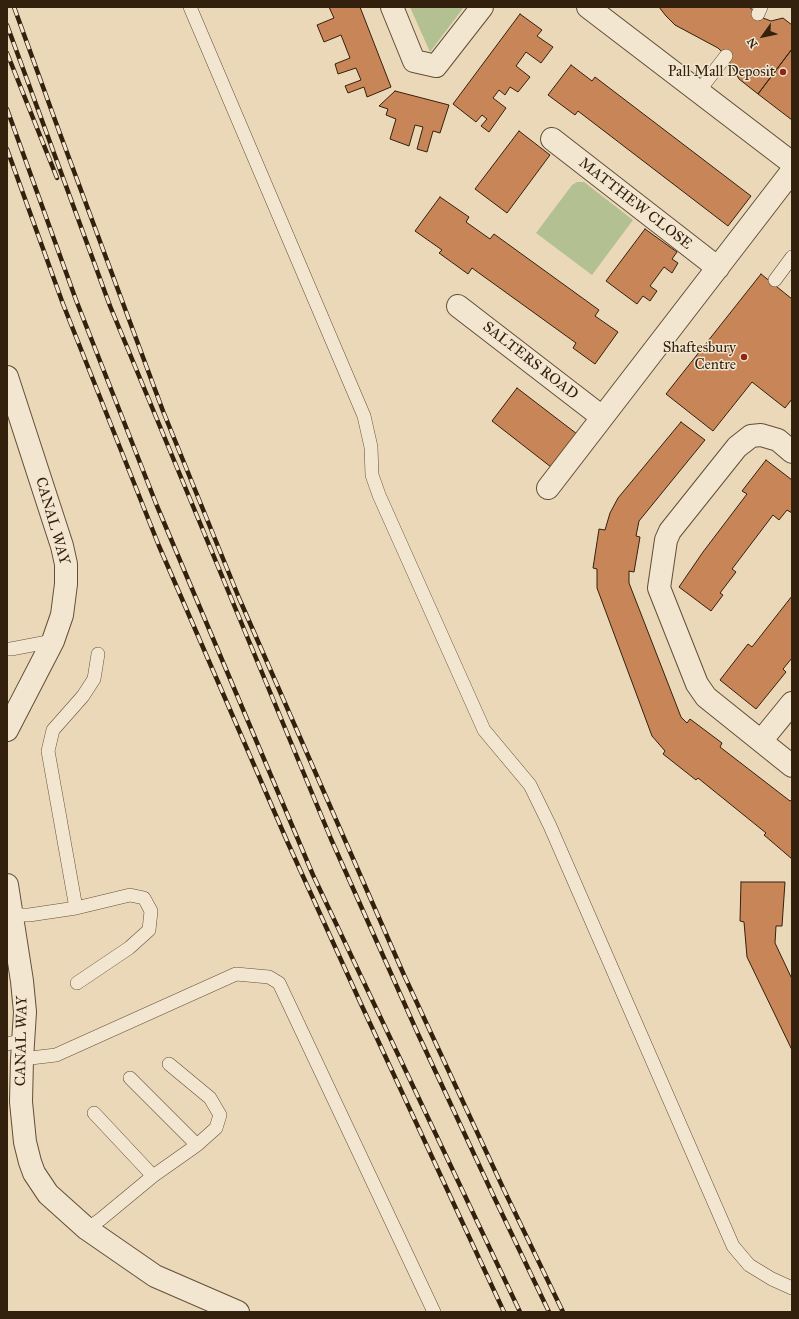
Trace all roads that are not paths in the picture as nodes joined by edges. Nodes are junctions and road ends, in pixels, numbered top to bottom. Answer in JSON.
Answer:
{"nodes":[{"id":1,"x":190,"y":7,"type":"edge"},
{"id":2,"x":392,"y":7,"type":"edge"},
{"id":3,"x":482,"y":7,"type":"edge"},
{"id":4,"x":588,"y":7,"type":"edge"},
{"id":5,"x":726,"y":56,"type":"dead end"},
{"id":6,"x":699,"y":91,"type":"junction"},
{"id":7,"x":552,"y":139,"type":"dead end"},
{"id":8,"x":792,"y":163,"type":"edge"},
{"id":9,"x":792,"y":171,"type":"edge"},
{"id":10,"x":792,"y":257,"type":"edge"},
{"id":11,"x":718,"y":268,"type":"junction"},
{"id":12,"x":775,"y":280,"type":"dead end"},
{"id":13,"x":458,"y":306,"type":"dead end"},
{"id":14,"x":7,"y":377,"type":"edge"},
{"id":15,"x":602,"y":417,"type":"junction"},
{"id":16,"x":792,"y":452,"type":"edge"},
{"id":17,"x":548,"y":488,"type":"dead end"},
{"id":18,"x":53,"y":641,"type":"junction"},
{"id":19,"x":7,"y":649,"type":"edge"},
{"id":20,"x":98,"y":654,"type":"dead end"},
{"id":21,"x":792,"y":703,"type":"edge"},
{"id":22,"x":8,"y":726,"type":"edge"},
{"id":23,"x":761,"y":741,"type":"junction"},
{"id":24,"x":792,"y":766,"type":"edge"},
{"id":25,"x":7,"y":885,"type":"edge"},
{"id":26,"x":76,"y":908,"type":"junction"},
{"id":27,"x":12,"y":915,"type":"junction"},
{"id":28,"x":77,"y":983,"type":"dead end"},
{"id":29,"x":18,"y":1047,"type":"edge"},
{"id":30,"x":169,"y":1064,"type":"dead end"},
{"id":31,"x":130,"y":1078,"type":"dead end"},
{"id":32,"x":94,"y":1113,"type":"dead end"},
{"id":33,"x":197,"y":1145,"type":"junction"},
{"id":34,"x":153,"y":1176,"type":"junction"},
{"id":35,"x":87,"y":1229,"type":"junction"},
{"id":36,"x":792,"y":1288,"type":"edge"},
{"id":37,"x":238,"y":1312,"type":"edge"},
{"id":38,"x":434,"y":1312,"type":"edge"}],
"edges":[{"from":1,"to":36,"type":"lane"},
{"from":2,"to":3,"type":"street"},
{"from":4,"to":6,"type":"street"},
{"from":5,"to":6,"type":"lane"},
{"from":6,"to":8,"type":"street"},
{"from":7,"to":11,"type":"street","name":"MATTHEW CLOSE"},
{"from":9,"to":11,"type":"street"},
{"from":10,"to":12,"type":"lane"},
{"from":11,"to":15,"type":"street"},
{"from":13,"to":15,"type":"street","name":"SALTERS ROAD"},
{"from":14,"to":18,"type":"street","name":"CANAL WAY"},
{"from":15,"to":17,"type":"street"},
{"from":16,"to":23,"type":"street"},
{"from":18,"to":19,"type":"lane"},
{"from":18,"to":22,"type":"street","name":"CANAL WAY"},
{"from":20,"to":26,"type":"lane"},
{"from":21,"to":23,"type":"street"},
{"from":23,"to":24,"type":"street"},
{"from":25,"to":27,"type":"street","name":"CANAL WAY"},
{"from":26,"to":27,"type":"lane"},
{"from":26,"to":28,"type":"lane"},
{"from":27,"to":29,"type":"street","name":"CANAL WAY"},
{"from":29,"to":35,"type":"street","name":"CANAL WAY"},
{"from":29,"to":38,"type":"lane"},
{"from":30,"to":33,"type":"lane"},
{"from":31,"to":33,"type":"lane"},
{"from":32,"to":34,"type":"lane"},
{"from":33,"to":34,"type":"lane"},
{"from":34,"to":35,"type":"lane"},
{"from":35,"to":37,"type":"street","name":"CANAL WAY"}]}
